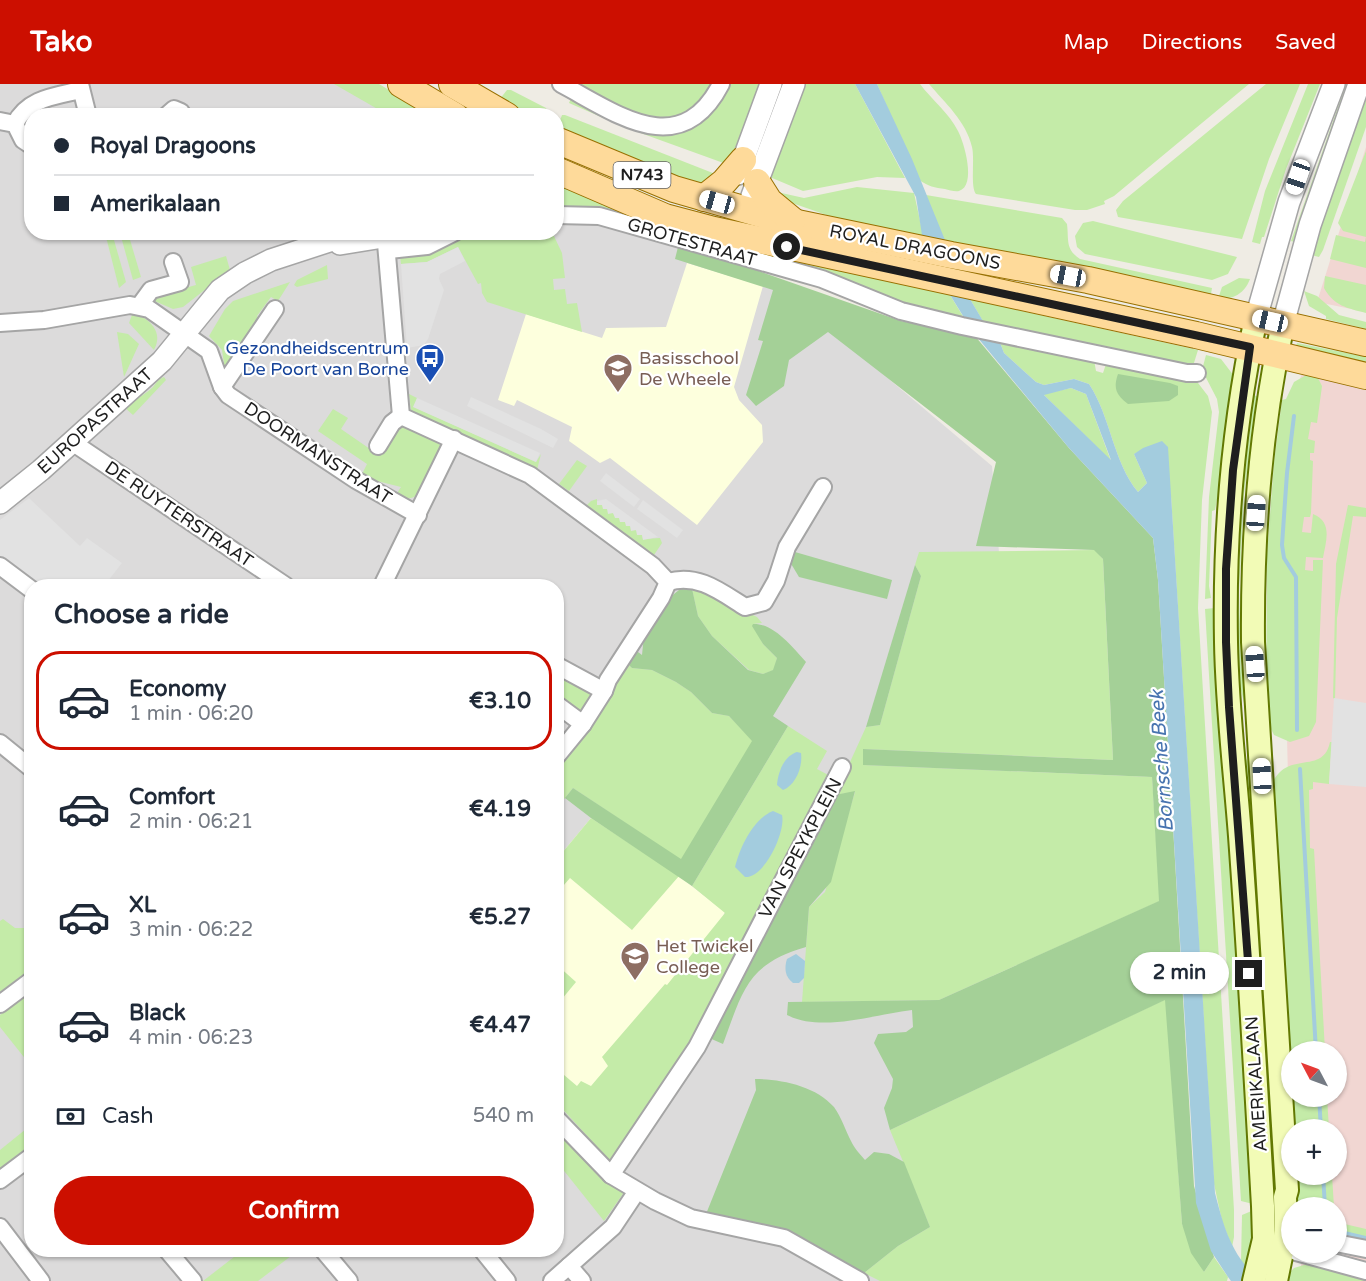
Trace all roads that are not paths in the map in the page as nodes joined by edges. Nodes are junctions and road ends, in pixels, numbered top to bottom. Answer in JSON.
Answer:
{"nodes":[{"id":1,"x":401,"y":84,"type":"edge"},
{"id":2,"x":452,"y":84,"type":"edge"},
{"id":3,"x":561,"y":84,"type":"edge"},
{"id":4,"x":721,"y":84,"type":"edge"},
{"id":5,"x":771,"y":84,"type":"edge"},
{"id":6,"x":794,"y":84,"type":"edge"},
{"id":7,"x":1334,"y":84,"type":"edge"},
{"id":8,"x":1359,"y":84,"type":"edge"},
{"id":9,"x":80,"y":87,"type":"edge"},
{"id":10,"x":25,"y":108,"type":"edge"},
{"id":11,"x":86,"y":108,"type":"edge"},
{"id":12,"x":442,"y":108,"type":"edge"},
{"id":13,"x":493,"y":108,"type":"edge"},
{"id":14,"x":24,"y":109,"type":"edge"},
{"id":15,"x":8,"y":122,"type":"edge"},
{"id":16,"x":24,"y":141,"type":"edge"},
{"id":17,"x":564,"y":143,"type":"edge"},
{"id":18,"x":743,"y":160,"type":"junction"},
{"id":19,"x":564,"y":173,"type":"edge"},
{"id":20,"x":757,"y":182,"type":"junction"},
{"id":21,"x":704,"y":198,"type":"junction"},
{"id":22,"x":738,"y":208,"type":"junction"},
{"id":23,"x":564,"y":215,"type":"edge"},
{"id":24,"x":798,"y":224,"type":"junction"},
{"id":25,"x":729,"y":233,"type":"junction"},
{"id":26,"x":334,"y":240,"type":"edge"},
{"id":27,"x":373,"y":240,"type":"edge"},
{"id":28,"x":397,"y":240,"type":"edge"},
{"id":29,"x":407,"y":240,"type":"edge"},
{"id":30,"x":439,"y":240,"type":"edge"},
{"id":31,"x":310,"y":248,"type":"junction"},
{"id":32,"x":173,"y":262,"type":"dead end"},
{"id":33,"x":140,"y":305,"type":"junction"},
{"id":34,"x":275,"y":309,"type":"dead end"},
{"id":35,"x":1256,"y":318,"type":"junction"},
{"id":36,"x":0,"y":323,"type":"edge"},
{"id":37,"x":1283,"y":324,"type":"junction"},
{"id":38,"x":185,"y":334,"type":"junction"},
{"id":39,"x":1366,"y":343,"type":"edge"},
{"id":40,"x":1250,"y":347,"type":"junction"},
{"id":41,"x":1276,"y":354,"type":"junction"},
{"id":42,"x":1197,"y":373,"type":"dead end"},
{"id":43,"x":1366,"y":376,"type":"edge"},
{"id":44,"x":222,"y":387,"type":"junction"},
{"id":45,"x":401,"y":416,"type":"junction"},
{"id":46,"x":454,"y":439,"type":"junction"},
{"id":47,"x":72,"y":442,"type":"junction"},
{"id":48,"x":378,"y":446,"type":"dead end"},
{"id":49,"x":823,"y":487,"type":"dead end"},
{"id":50,"x":0,"y":503,"type":"edge"},
{"id":51,"x":418,"y":515,"type":"junction"},
{"id":52,"x":0,"y":566,"type":"edge"},
{"id":53,"x":276,"y":579,"type":"edge"},
{"id":54,"x":386,"y":579,"type":"edge"},
{"id":55,"x":668,"y":582,"type":"junction"},
{"id":56,"x":24,"y":584,"type":"edge"},
{"id":57,"x":1227,"y":666,"type":"junction"},
{"id":58,"x":564,"y":669,"type":"edge"},
{"id":59,"x":604,"y":691,"type":"junction"},
{"id":60,"x":564,"y":710,"type":"edge"},
{"id":61,"x":583,"y":724,"type":"junction"},
{"id":62,"x":0,"y":743,"type":"edge"},
{"id":63,"x":564,"y":747,"type":"edge"},
{"id":64,"x":1261,"y":756,"type":"junction"},
{"id":65,"x":24,"y":763,"type":"edge"},
{"id":66,"x":842,"y":767,"type":"dead end"},
{"id":67,"x":24,"y":986,"type":"edge"},
{"id":68,"x":0,"y":1004,"type":"edge"},
{"id":69,"x":564,"y":1127,"type":"edge"},
{"id":70,"x":24,"y":1162,"type":"edge"},
{"id":71,"x":610,"y":1175,"type":"junction"},
{"id":72,"x":0,"y":1180,"type":"edge"},
{"id":73,"x":637,"y":1191,"type":"junction"},
{"id":74,"x":1290,"y":1197,"type":"edge"},
{"id":75,"x":1281,"y":1199,"type":"edge"},
{"id":76,"x":0,"y":1227,"type":"edge"},
{"id":77,"x":1347,"y":1245,"type":"edge"},
{"id":78,"x":1366,"y":1249,"type":"edge"},
{"id":79,"x":1281,"y":1250,"type":"edge"},
{"id":80,"x":173,"y":1257,"type":"edge"},
{"id":81,"x":329,"y":1257,"type":"edge"},
{"id":82,"x":488,"y":1257,"type":"edge"},
{"id":83,"x":1343,"y":1263,"type":"edge"},
{"id":84,"x":569,"y":1266,"type":"junction"},
{"id":85,"x":1366,"y":1271,"type":"edge"},
{"id":86,"x":1262,"y":1277,"type":"edge"},
{"id":87,"x":42,"y":1281,"type":"edge"},
{"id":88,"x":193,"y":1281,"type":"edge"},
{"id":89,"x":349,"y":1281,"type":"edge"},
{"id":90,"x":507,"y":1281,"type":"edge"},
{"id":91,"x":552,"y":1281,"type":"edge"},
{"id":92,"x":582,"y":1281,"type":"edge"},
{"id":93,"x":860,"y":1281,"type":"edge"}],
"edges":[{"from":1,"to":12,"type":"main road"},
{"from":2,"to":13,"type":"main road"},
{"from":3,"to":4,"type":"street"},
{"from":5,"to":18,"type":"street"},
{"from":6,"to":20,"type":"street"},
{"from":7,"to":35,"type":"street"},
{"from":8,"to":37,"type":"street"},
{"from":9,"to":10,"type":"street"},
{"from":9,"to":11,"type":"street"},
{"from":14,"to":15,"type":"street"},
{"from":15,"to":16,"type":"street"},
{"from":17,"to":21,"type":"main road","name":"ROYAL DRAGOONS","number":"N743"},
{"from":18,"to":21,"type":"main road"},
{"from":18,"to":22,"type":"street"},
{"from":19,"to":25,"type":"main road","name":"ROYAL DRAGOONS","number":"N743"},
{"from":20,"to":22,"type":"street"},
{"from":20,"to":24,"type":"main road"},
{"from":21,"to":22,"type":"main road","name":"ROYAL DRAGOONS","number":"N743"},
{"from":22,"to":24,"type":"main road","name":"ROYAL DRAGOONS","number":"N743"},
{"from":22,"to":25,"type":"street"},
{"from":23,"to":42,"type":"street","name":"GROTESTRAAT"},
{"from":24,"to":35,"type":"main road","name":"ROYAL DRAGOONS","number":"N743"},
{"from":25,"to":40,"type":"main road","name":"ROYAL DRAGOONS","number":"N743"},
{"from":26,"to":31,"type":"street"},
{"from":27,"to":31,"type":"street"},
{"from":28,"to":45,"type":"street"},
{"from":29,"to":30,"type":"street"},
{"from":31,"to":38,"type":"street"},
{"from":32,"to":33,"type":"street"},
{"from":33,"to":36,"type":"street"},
{"from":33,"to":38,"type":"street"},
{"from":34,"to":44,"type":"street"},
{"from":35,"to":37,"type":"main road","name":"ROYAL DRAGOONS"},
{"from":35,"to":40,"type":"main road","name":"AMERIKALAAN"},
{"from":37,"to":39,"type":"main road","name":"ROYAL DRAGOONS"},
{"from":37,"to":41,"type":"main road","name":"AMERIKALAAN"},
{"from":38,"to":44,"type":"street"},
{"from":38,"to":47,"type":"street","name":"EUROPASTRAAT"},
{"from":40,"to":41,"type":"main road","name":"ROYAL DRAGOONS"},
{"from":40,"to":57,"type":"main road","name":"AMERIKALAAN"},
{"from":41,"to":43,"type":"main road","name":"ROYAL DRAGOONS"},
{"from":41,"to":64,"type":"main road","name":"AMERIKALAAN"},
{"from":44,"to":51,"type":"street","name":"DOORMANSTRAAT"},
{"from":45,"to":46,"type":"street"},
{"from":45,"to":48,"type":"street"},
{"from":46,"to":51,"type":"street"},
{"from":46,"to":55,"type":"street"},
{"from":47,"to":50,"type":"street","name":"EUROPASTRAAT"},
{"from":47,"to":53,"type":"street","name":"DE RUYTERSTRAAT"},
{"from":49,"to":55,"type":"street"},
{"from":51,"to":54,"type":"street"},
{"from":52,"to":56,"type":"street"},
{"from":55,"to":59,"type":"street"},
{"from":57,"to":64,"type":"main road"},
{"from":57,"to":75,"type":"main road","name":"AMERIKALAAN"},
{"from":58,"to":59,"type":"street"},
{"from":59,"to":61,"type":"street"},
{"from":60,"to":61,"type":"street"},
{"from":61,"to":63,"type":"street"},
{"from":62,"to":65,"type":"street"},
{"from":64,"to":74,"type":"main road","name":"AMERIKALAAN"},
{"from":66,"to":71,"type":"street","name":"VAN SPEYKPLEIN"},
{"from":67,"to":68,"type":"street"},
{"from":69,"to":71,"type":"street"},
{"from":70,"to":72,"type":"street"},
{"from":71,"to":73,"type":"street"},
{"from":73,"to":84,"type":"street"},
{"from":73,"to":93,"type":"street"},
{"from":76,"to":87,"type":"street"},
{"from":77,"to":78,"type":"street"},
{"from":79,"to":86,"type":"main road","name":"AMERIKALAAN"},
{"from":80,"to":88,"type":"street"},
{"from":81,"to":89,"type":"street"},
{"from":82,"to":90,"type":"street"},
{"from":83,"to":85,"type":"street"},
{"from":84,"to":91,"type":"street"},
{"from":84,"to":92,"type":"street"}]}
